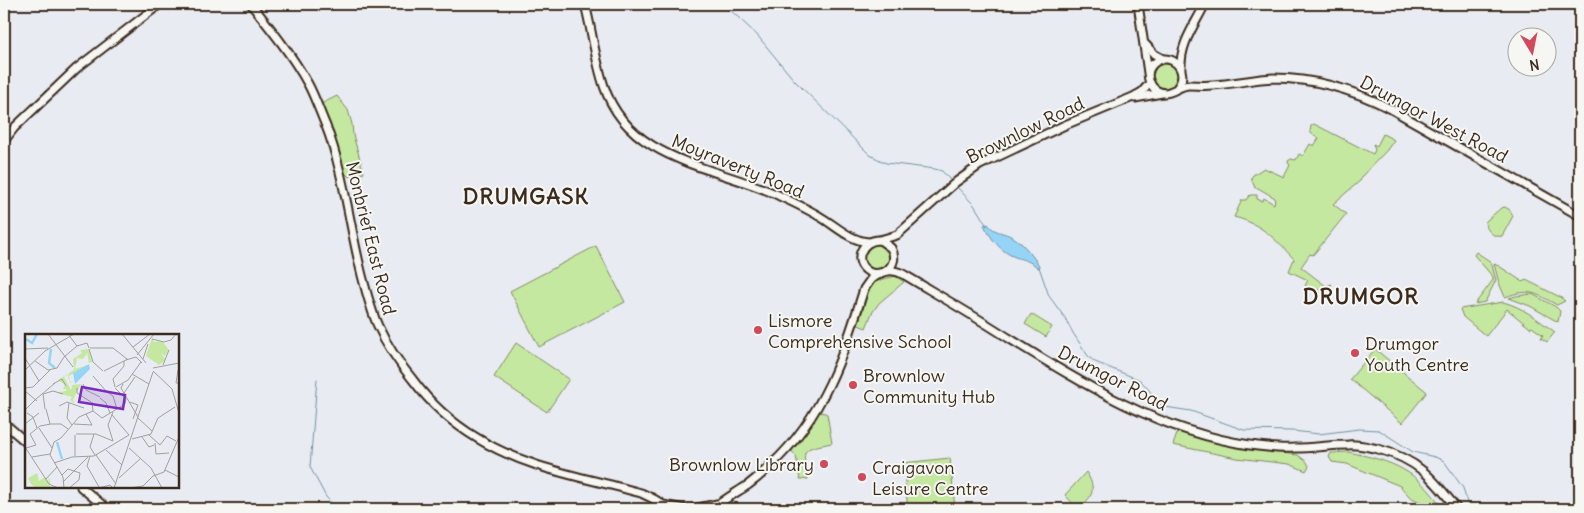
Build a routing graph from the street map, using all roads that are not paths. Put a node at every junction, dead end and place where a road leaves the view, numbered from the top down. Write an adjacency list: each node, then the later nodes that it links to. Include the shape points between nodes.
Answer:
1 (160, 4): 16 (street, via 76,68)
2 (251, 4): 31 (street, Monbrief East Road, via 308,84 335,157 370,306 386,344 421,391 477,439 520,460 641,492)
3 (585, 4): 18 (street, Moyraverty Road, via 604,87 629,127 670,156 772,192)
4 (1138, 4): 6 (street)
5 (1205, 4): 7 (street)
6 (1145, 42): 8 (street, via 1154,54); 10 (street)
7 (1184, 44): 8 (street); 9 (street)
8 (1166, 59): 9 (street, via 1176,63); 10 (street, via 1154,64)
9 (1181, 71): 12 (street, via 1197,84); 13 (street)
10 (1148, 73): 11 (street)
11 (1150, 83): 14 (street); 15 (street, Brownlow Road, via 1142,92)
12 (1204, 85): 13 (street, Drumgor West Road); 17 (street, Drumgor West Road, via 1297,79 1350,90 1390,109)
13 (1177, 88): 14 (street)
14 (1162, 92): 15 (street, Brownlow Road)
15 (1125, 100): 19 (street, Brownlow Road, via 980,165)
16 (4, 141)
17 (1580, 216)
18 (849, 235): 21 (street, Moyraverty Road); 23 (street)
19 (897, 235): 20 (street, Brownlow Road); 22 (street)
20 (880, 240): 21 (street); 22 (street, via 888,244)
21 (869, 242): 23 (street, via 862,249)
22 (893, 255): 24 (street, via 892,265); 25 (street, Drumgor Road)
23 (861, 262): 24 (street, via 868,272); 26 (street)
24 (883, 272): 25 (street, Drumgor Road); 26 (street, via 871,279)
25 (903, 274): 35 (street, Drumgor Road, via 1072,376 1144,414 1199,433 1250,445 1295,448 1362,445 1391,452 1425,472)
26 (864, 289): 30 (street, via 837,370 821,404 784,452 749,484)
27 (4, 423): 28 (street)
28 (25, 441)
29 (82, 488): 32 (street)
30 (720, 503): 33 (street); 34 (street)
31 (665, 507): 33 (street)
32 (107, 509)
33 (690, 509)
34 (713, 509)
35 (1457, 509)

